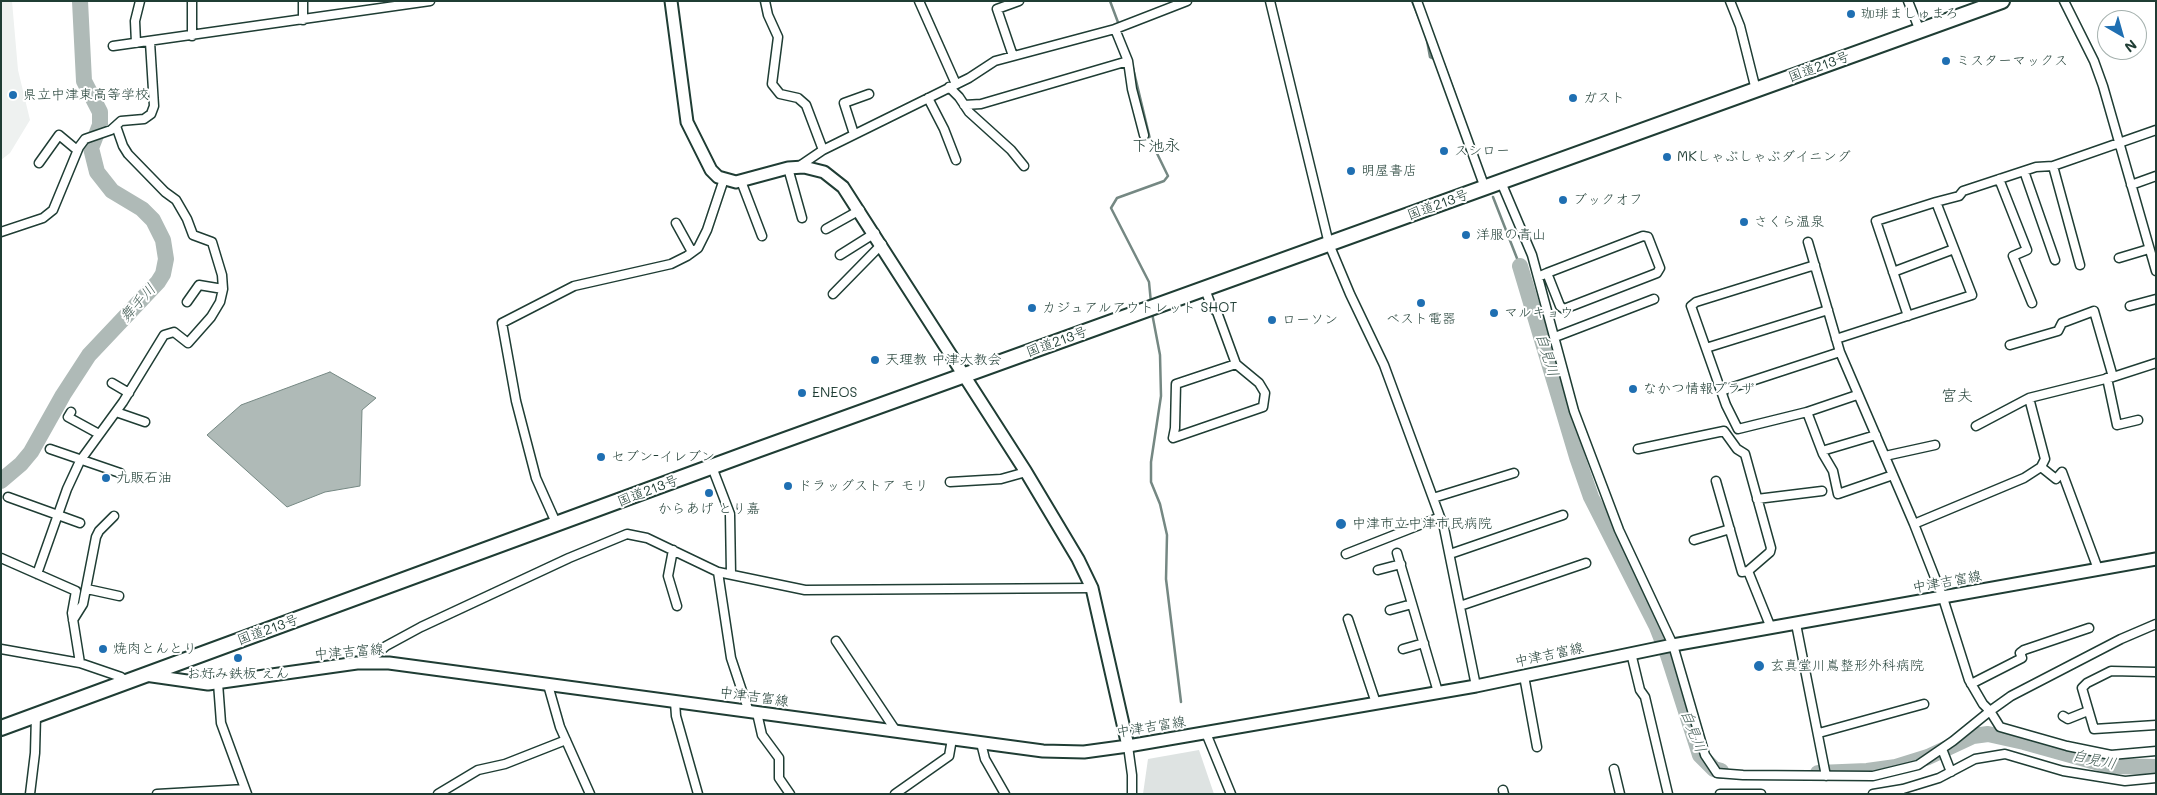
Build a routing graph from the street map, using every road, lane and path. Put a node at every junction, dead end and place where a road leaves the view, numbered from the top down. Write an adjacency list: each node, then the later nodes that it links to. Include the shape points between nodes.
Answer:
1 (140, 1): 21 (street, via 135,21)
2 (192, 1): 19 (street)
3 (303, 1): 16 (street)
4 (430, 1): 16 (street)
5 (671, 1): 44 (main road, via 687,122 712,170)
6 (764, 1): 36 (street, via 778,37 772,84 780,94 798,98 806,105)
7 (919, 1): 25 (street)
8 (1019, 1): 23 (street, via 997,9)
9 (1187, 1): 17 (street)
10 (1270, 1): 60 (street)
11 (1417, 1): 49 (street)
12 (1730, 1): 26 (street, via 1740,26)
13 (1908, 1): 18 (street)
14 (2002, 1): 18 (highway, 国道213号)
15 (2064, 1): 34 (street, via 2094,60)
16 (303, 20): 19 (street)
17 (1115, 29): 23 (street); 24 (street)
18 (1920, 31): 26 (highway, 国道213号)
19 (192, 36): 20 (street)
20 (150, 42): 21 (street); 30 (street, via 153,111 144,119 124,119)
21 (136, 43): 22 (street)
22 (113, 46)
23 (1013, 56): 25 (street, via 995,61)
24 (1128, 61): 29 (street, via 980,104); 33 (street)
25 (952, 86): 28 (street); 29 (street)
26 (1756, 90): 47 (highway, 国道213号)
27 (870, 94): 32 (street, via 844,103)
28 (928, 98): 32 (street); 37 (street)
29 (964, 104): 39 (street, via 1012,150)
30 (116, 126): 35 (street, via 85,139); 73 (street, via 128,154 176,200 193,236 212,242)
31 (2156, 130): 34 (street)
32 (854, 134): 36 (street)
33 (1144, 136)
34 (2120, 143): 40 (street); 48 (street)
35 (77, 150): 38 (street, via 59,135); 55 (street, via 53,210 43,218)
36 (823, 150): 41 (street)
37 (956, 160)
38 (39, 163)
39 (1024, 166)
40 (2053, 166): 42 (street); 68 (street)
41 (793, 168): 46 (main road); 51 (main road, via 810,168 830,176 849,193); 52 (street)
42 (2024, 171): 45 (street); 66 (street)
43 (2156, 176): 48 (street)
44 (724, 179): 46 (main road); 63 (street, via 707,230 698,248)
45 (1999, 179): 50 (street); 79 (street, via 2027,250 2013,256)
46 (741, 181): 57 (street)
47 (1501, 182): 49 (highway, 国道213号); 72 (street, via 1530,249)
48 (2131, 185): 62 (street)
49 (1484, 188): 60 (highway, 国道213号)
50 (1936, 202): 61 (street); 71 (street, via 1876,222)
51 (860, 210): 54 (street); 56 (main road)
52 (802, 218)
53 (676, 223): 63 (street)
54 (826, 229)
55 (1, 232)
56 (875, 233): 59 (main road); 64 (street)
57 (762, 236)
58 (1808, 242): 67 (street)
59 (882, 244): 75 (street); 90 (main road)
60 (1329, 244): 74 (highway, 国道213号); 121 (street, via 1384,365)
61 (1954, 249): 71 (street); 82 (street, via 1972,295)
62 (2149, 249): 65 (street); 69 (street)
63 (692, 252): 129 (street, via 671,264 574,286 502,323 516,401 536,478)
64 (840, 255)
65 (2119, 258)
66 (2055, 260)
67 (1815, 265): 81 (street); 86 (street, via 1696,302 1691,306)
68 (2080, 265)
69 (2156, 271)
70 (1546, 272): 70 (street, via 1644,236 1648,237 1660,268 1658,274 1564,308 1560,306); 72 (street)
71 (1893, 272): 82 (street)
72 (1538, 277): 83 (street)
73 (223, 289): 78 (street, via 199,284); 94 (street, via 211,317 188,343 174,332 164,335)
74 (1205, 289): 89 (street); 90 (highway, 国道213号)
75 (834, 294)
76 (1654, 299): 83 (street)
77 (2156, 299): 80 (street)
78 (187, 302)
79 (2032, 303)
80 (2130, 306)
81 (1828, 310): 84 (street); 86 (street)
82 (1908, 316): 84 (street)
83 (1554, 337): 162 (street, via 1574,411 1619,530)
84 (1836, 339): 87 (street)
85 (2010, 345): 91 (street, via 2058,331 2062,323 2094,312)
86 (1706, 348): 93 (street)
87 (1840, 352): 93 (street); 95 (street)
88 (2156, 363): 91 (street)
89 (1236, 364): 89 (street, via 1259,383 1265,394 1263,407 1173,438 1176,384)
90 (966, 376): 111 (highway, 国道213号); 113 (main road)
91 (2110, 378): 96 (street); 100 (street, via 2117,425)
92 (112, 383): 94 (street)
93 (1721, 391): 99 (street, via 1738,429)
94 (128, 393): 98 (street)
95 (1857, 396): 99 (street); 104 (street)
96 (2029, 398): 102 (street); 112 (street, via 2046,459)
97 (72, 412): 103 (street, via 68,417)
98 (116, 412): 101 (street); 103 (street)
99 (1807, 412): 108 (street)
100 (2138, 420)
101 (145, 422)
102 (1976, 426)
103 (99, 434): 110 (street)
104 (1876, 435): 108 (street); 109 (street)
105 (1935, 444): 109 (street)
106 (50, 449): 110 (street)
107 (1638, 449): 122 (street, via 1724,431 1736,449 1745,454)
108 (1822, 451): 116 (street, via 1833,471 1838,494)
109 (1885, 456): 116 (street)
110 (81, 459): 114 (street); 123 (street)
111 (712, 466): 129 (highway, 国道213号); 145 (street, via 730,514)
112 (2041, 467): 128 (street, via 2024,478); 140 (street, via 2056,479 2062,472)
113 (1026, 472): 118 (street, via 1001,479); 146 (main road)
114 (120, 473)
115 (1514, 473): 121 (street)
116 (1893, 475): 128 (street)
117 (1716, 481): 130 (street)
118 (950, 482)
119 (1822, 490): 122 (street)
120 (8, 497): 123 (street)
121 (1433, 498): 126 (street)
122 (1757, 499): 142 (street, via 1771,548)
123 (57, 515): 127 (street); 144 (street)
124 (1562, 515): 135 (street)
125 (114, 516): 147 (street, via 96,537)
126 (1440, 517): 134 (street); 135 (street)
127 (80, 523)
128 (1914, 524): 149 (street)
129 (557, 525): 169 (highway, 国道213号)
130 (1730, 530): 131 (street); 142 (street, via 1742,572)
131 (1694, 540)
132 (673, 550): 143 (street); 151 (street, via 668,576); 166 (street, via 639,535 622,536 421,626 386,646)
133 (1398, 552): 139 (street)
134 (1346, 554)
135 (1450, 554): 152 (street)
136 (1, 558): 144 (street)
137 (2156, 559): 140 (main road, 中津吉富線)
138 (1586, 563): 152 (street)
139 (1401, 564): 141 (street); 150 (street)
140 (2098, 569): 149 (main road, 中津吉富線)
141 (1378, 570)
142 (1748, 571): 158 (street)
143 (718, 572): 145 (street); 182 (street, via 731,658)
144 (36, 574): 155 (street, via 76,591)
145 (731, 574): 146 (street, via 813,590)
146 (1092, 588): 193 (main road)
147 (87, 589): 148 (street); 155 (street, via 83,604)
148 (119, 596)
149 (1943, 598): 156 (main road, 中津吉富線); 173 (street)
150 (1412, 604): 153 (street); 161 (street)
151 (677, 606)
152 (1460, 606): 175 (street)
153 (1390, 610)
154 (1348, 619): 178 (street)
155 (73, 620): 167 (street)
156 (1796, 624): 158 (main road, 中津吉富線); 189 (street)
157 (2156, 624): 180 (street, via 2019,692)
158 (1771, 628): 162 (main road, 中津吉富線)
159 (2089, 628): 173 (street, via 2024,650 2020,653 2022,658)
160 (836, 641): 187 (street)
161 (1424, 643): 163 (street); 176 (street)
162 (1673, 645): 165 (main road, 中津吉富線); 199 (street, via 1705,755 1716,773)
163 (1403, 648)
164 (1, 649): 167 (street)
165 (1631, 653): 170 (main road, 中津吉富線); 213 (street)
166 (368, 662): 172 (main road, 中津吉富線); 174 (main road, 中津吉富線)
167 (80, 663): 171 (street)
168 (2156, 672): 181 (street, via 2111,671 2087,683 2082,688)
169 (143, 674): 171 (highway, 国道213号); 172 (main road, 中津吉富線)
170 (1524, 676): 175 (main road, 中津吉富線); 194 (street)
171 (126, 681): 183 (highway, 国道213号)
172 (218, 683): 201 (street, via 220,723)
173 (1971, 684): 180 (street)
174 (548, 685): 177 (main road, 中津吉富線); 191 (street)
175 (1476, 686): 176 (main road, 中津吉富線)
176 (1438, 692): 178 (main road, 中津吉富線)
177 (675, 702): 182 (main road, 中津吉富線); 206 (street)
178 (1376, 703): 188 (main road, 中津吉富線)
179 (1924, 704): 189 (street)
180 (1990, 711): 195 (street); 196 (street, via 2000,727 2067,746 2111,755)
181 (2088, 711): 184 (street, via 2068,719); 185 (street, via 2094,729)
182 (753, 712): 187 (main road, 中津吉富線); 207 (street, via 762,735 779,758 779,778)
183 (36, 715): 186 (highway, 国道213号); 202 (street, via 36,753)
184 (2062, 716)
185 (2156, 724)
186 (1, 728)
187 (896, 732): 190 (main road, 中津吉富線)
188 (1206, 733): 193 (main road, 中津吉富線); 211 (street)
189 (1819, 733): 199 (street)
190 (952, 739): 192 (main road, 中津吉富線); 208 (street, via 949,756)
191 (566, 740): 204 (street, via 505,764 484,768); 205 (street)
192 (981, 743): 193 (main road, 中津吉富線, via 1066,752); 209 (street, via 985,759)
193 (1128, 746): 210 (street)
194 (1537, 748)
195 (1942, 749): 198 (street); 199 (street, via 1918,765 1882,774)
196 (2156, 751)
197 (1614, 769): 212 (street)
198 (1951, 772): 200 (street, via 1976,759 2004,754 2063,771 2125,781); 216 (street, via 1903,789)
199 (1826, 776)
200 (2156, 778)
201 (246, 791): 203 (street)
202 (30, 794)
203 (157, 794)
204 (438, 794)
205 (590, 794)
206 (698, 794)
207 (790, 794)
208 (895, 794)
209 (1005, 794)
210 (1132, 794)
211 (1231, 794)
212 (1620, 794)
213 (1668, 794)
214 (1720, 794): 215 (street)
215 (1761, 794)
216 (1873, 794)

